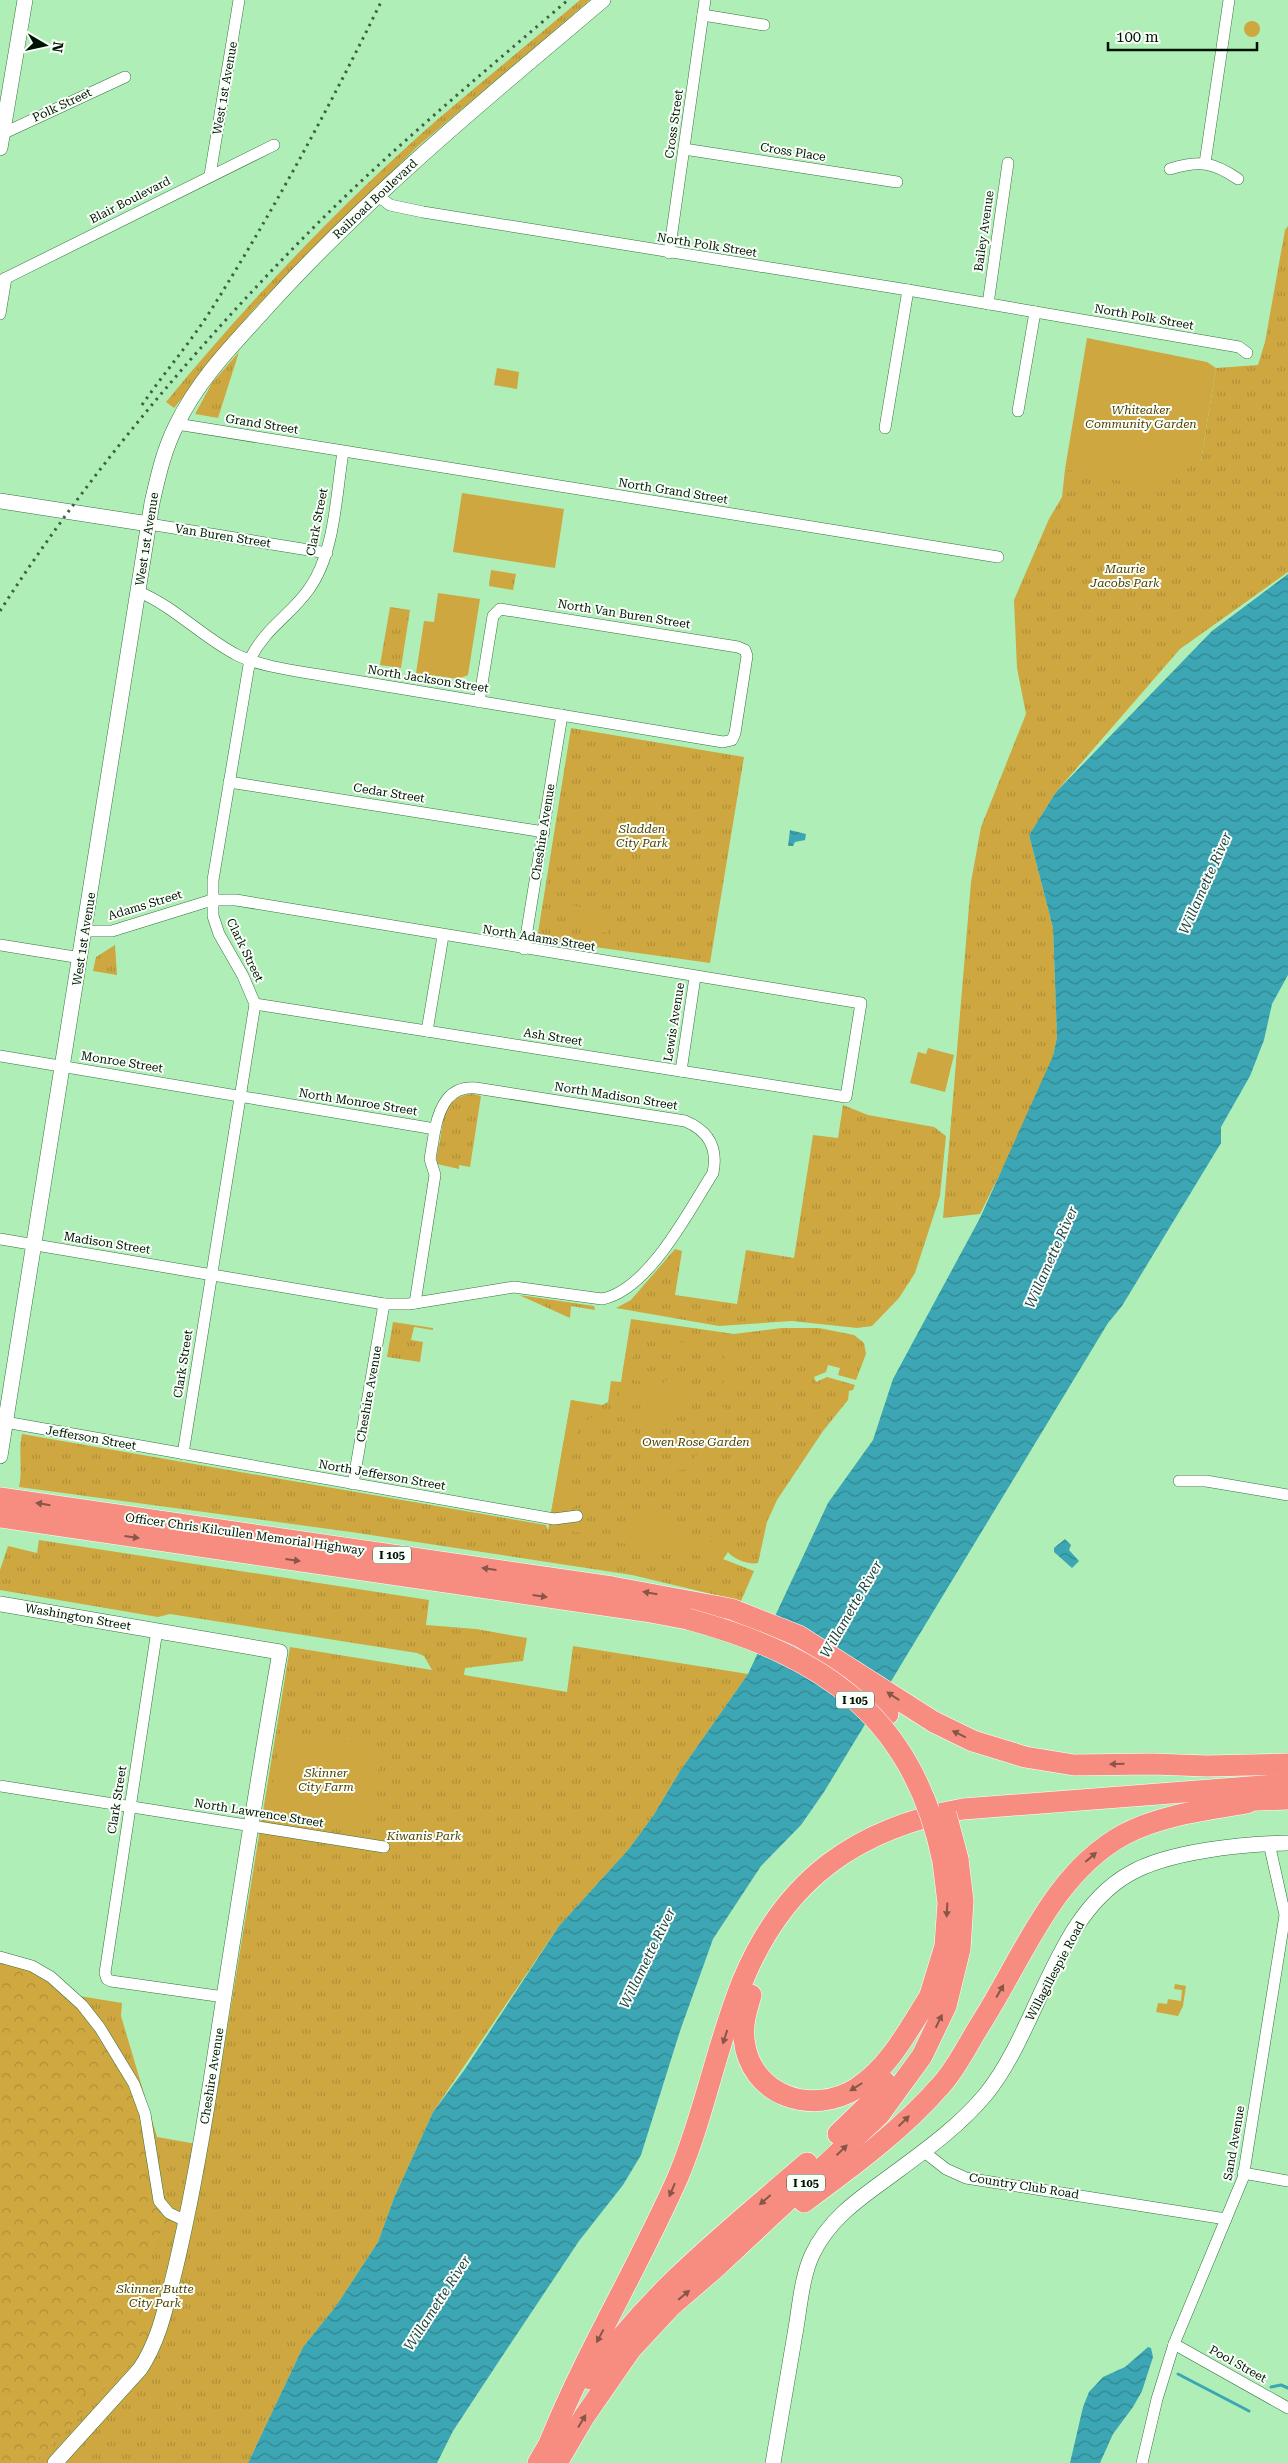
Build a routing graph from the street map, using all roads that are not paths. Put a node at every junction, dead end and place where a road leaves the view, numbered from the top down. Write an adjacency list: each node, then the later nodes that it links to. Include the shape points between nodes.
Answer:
1 (25, 0): 9 (street)
2 (239, 0): 15 (street, West 1st Avenue)
3 (603, 0): 18 (street, Railroad Boulevard, via 452,127)
4 (705, 0): 6 (street, Cross Street)
5 (1229, 0): 13 (street)
6 (703, 15): 7 (street); 11 (street, Cross Street)
7 (764, 25)
8 (125, 77): 9 (street, Polk Street)
9 (1, 138)
10 (274, 145): 15 (street, Blair Boulevard)
11 (684, 149): 17 (street, Cross Place); 19 (street, Cross Street)
12 (1008, 163): 22 (street, Bailey Avenue)
13 (1205, 163): 14 (street); 16 (street)
14 (1170, 168)
15 (210, 175): 20 (street, Blair Boulevard)
16 (1238, 179)
17 (897, 182)
18 (378, 196): 19 (street, North Polk Street, via 390,205 424,212); 27 (street, Railroad Boulevard, via 225,353 205,377)
19 (669, 253): 21 (street, North Polk Street)
20 (3, 279): 24 (street)
21 (908, 290): 22 (street, North Polk Street); 28 (street)
22 (988, 304): 23 (street, North Polk Street)
23 (1035, 312): 25 (street, North Polk Street, via 1239,347); 26 (street)
24 (0, 314)
25 (1247, 353)
26 (1018, 410)
27 (176, 424): 29 (street, Grand Street); 31 (street, West 1st Avenue, via 164,454)
28 (885, 428)
29 (343, 452): 32 (street, Clark Street); 33 (street, North Grand Street)
30 (0, 501): 31 (street, Van Buren Street)
31 (149, 524): 32 (street, Van Buren Street); 34 (street, West 1st Avenue)
32 (327, 553): 35 (street, Clark Street, via 309,590 273,625 257,644)
33 (998, 557)
34 (139, 592): 35 (street, North Jackson Street, via 156,599 238,655); 42 (street, West 1st Avenue)
35 (250, 659): 36 (street, North Jackson Street, via 286,669); 39 (street, Clark Street)
36 (479, 702): 37 (street, North Jackson Street); 38 (street, North Van Buren Street, via 493,616 497,610 503,609 745,650 747,656 735,733)
37 (562, 716): 38 (street, North Jackson Street); 40 (street, Cheshire Avenue)
38 (730, 741)
39 (229, 782): 40 (street, Cedar Street); 41 (street, Clark Street)
40 (544, 832): 45 (street, Cheshire Avenue)
41 (212, 900): 42 (street, Adams Street, via 112,931); 43 (street, North Adams Street, via 236,900); 48 (street, Clark Street, via 219,934)
42 (85, 931): 46 (street, West 1st Avenue)
43 (443, 936): 45 (street, North Adams Street); 49 (street)
44 (0, 945): 46 (street)
45 (524, 949): 47 (street, North Adams Street)
46 (81, 958): 51 (street, West 1st Avenue)
47 (695, 977): 52 (street, Lewis Avenue); 54 (street, North Adams Street, via 861,1003)
48 (255, 1004): 49 (street, Ash Street); 53 (street, Clark Street)
49 (427, 1031): 52 (street, Ash Street)
50 (0, 1056): 51 (street, Monroe Street)
51 (63, 1067): 53 (street, Monroe Street); 57 (street, West 1st Avenue)
52 (680, 1071): 54 (street, Ash Street)
53 (240, 1096): 55 (street, North Monroe Street); 58 (street, Clark Street)
54 (846, 1097)
55 (435, 1129): 59 (street, via 430,1159 435,1175); 59 (street, North Madison Street, via 439,1111 450,1095 476,1088 685,1121 699,1128 710,1140 716,1162 714,1173 665,1247 636,1279 614,1296 591,1298 514,1287)
56 (0, 1239): 57 (street, Madison Street)
57 (33, 1245): 58 (street, Madison Street); 61 (street, West 1st Avenue)
58 (210, 1275): 60 (street, North Madison Street); 62 (street, Clark Street)
59 (414, 1303): 60 (street, North Madison Street)
60 (384, 1304): 65 (street, Cheshire Avenue)
61 (3, 1422): 62 (street, Jefferson Street); 63 (street, West 1st Avenue)
62 (183, 1454): 65 (street, North Jefferson Street)
63 (0, 1456)
64 (1179, 1480): 66 (street, via 1206,1481)
65 (353, 1484): 68 (street, North Jefferson Street, via 554,1519)
66 (1288, 1495)
67 (0, 1498): 71 (highway, Officer Chris Kilcullen Memorial Highway / I 105, one-way to 67, via 612,1587)
68 (578, 1516)
69 (0, 1517): 71 (highway, Officer Chris Kilcullen Memorial Highway / I 105, one-way to 71, via 645,1611)
70 (0, 1604): 72 (street, Washington Street)
71 (693, 1611): 75 (highway, one-way to 71, via 1074,1765 1025,1758 973,1741 934,1722 799,1636 731,1609); 86 (highway, I 105, bridge, via 793,1642 841,1672 888,1714 911,1745 936,1790 950,1827)
72 (157, 1630): 73 (street, Washington Street); 81 (street, Clark Street)
73 (280, 1652): 82 (street, Cheshire Avenue)
74 (1288, 1754): 75 (highway)
75 (1154, 1764): 76 (highway)
76 (1288, 1764)
77 (1288, 1784): 98 (highway, one-way to 98, via 963,1809 937,1814 877,1834 814,1876 784,1907 762,1939 743,1981 684,2162 652,2236 570,2393)
78 (0, 1786): 81 (street, North Lawrence Street)
79 (1288, 1799): 80 (highway)
80 (1262, 1801): 88 (highway, one-way to 80, via 898,2046 876,2072 842,2096 823,2101 788,2097 762,2079 746,2050 745,2018 754,1985 768,1953 789,1920 817,1890 862,1855 926,1828 971,1819 1191,1802); 95 (highway, one-way to 80, via 874,2151 943,2083 1054,1898 1090,1857 1124,1835 1158,1821)
81 (130, 1807): 82 (street, North Lawrence Street); 89 (street, Clark Street, via 105,1973 107,1979)
82 (250, 1826): 85 (street, North Lawrence Street); 89 (street, Cheshire Avenue)
83 (1269, 1843): 84 (street, Willagillespie Road); 90 (street, Willagillespie Road, via 1181,1855 1128,1874 1111,1888 1087,1911 1067,1942 1015,2048 988,2092); 91 (street, Sand Avenue, via 1285,1915)
84 (1288, 1843)
85 (384, 1847)
86 (950, 1860): 88 (highway, I 105, one-way to 88, via 945,1946); 95 (highway, I 105, one-way to 86, via 879,2115 922,2056 946,2006 960,1949 963,1901)
87 (0, 1957): 94 (street, via 32,1966 51,1977 82,2005 100,2028 134,2084 145,2114 158,2201 170,2213)
88 (930, 1996): 98 (highway, I 105, one-way to 98, via 909,2048 868,2104 814,2157 668,2284 632,2323 602,2361)
89 (224, 1997): 94 (street, Cheshire Avenue)
90 (923, 2151): 93 (street, Country Club Road, via 946,2169 966,2178); 101 (street, via 845,2210 813,2254 802,2292)
91 (1244, 2173): 92 (street); 93 (street, Sand Avenue)
92 (1288, 2180)
93 (1226, 2219): 96 (street, Sand Avenue)
94 (186, 2221): 99 (street, Cheshire Avenue, via 161,2327 149,2356)
95 (714, 2269): 98 (highway, I 105, one-way to 95, via 584,2417 631,2349 671,2306)
96 (1174, 2344): 97 (street, Pool Street); 102 (street, Sand Avenue)
97 (1288, 2408)
98 (553, 2453): 100 (highway, I 105)
99 (55, 2463)
100 (538, 2463)
101 (773, 2463)
102 (1142, 2463)

